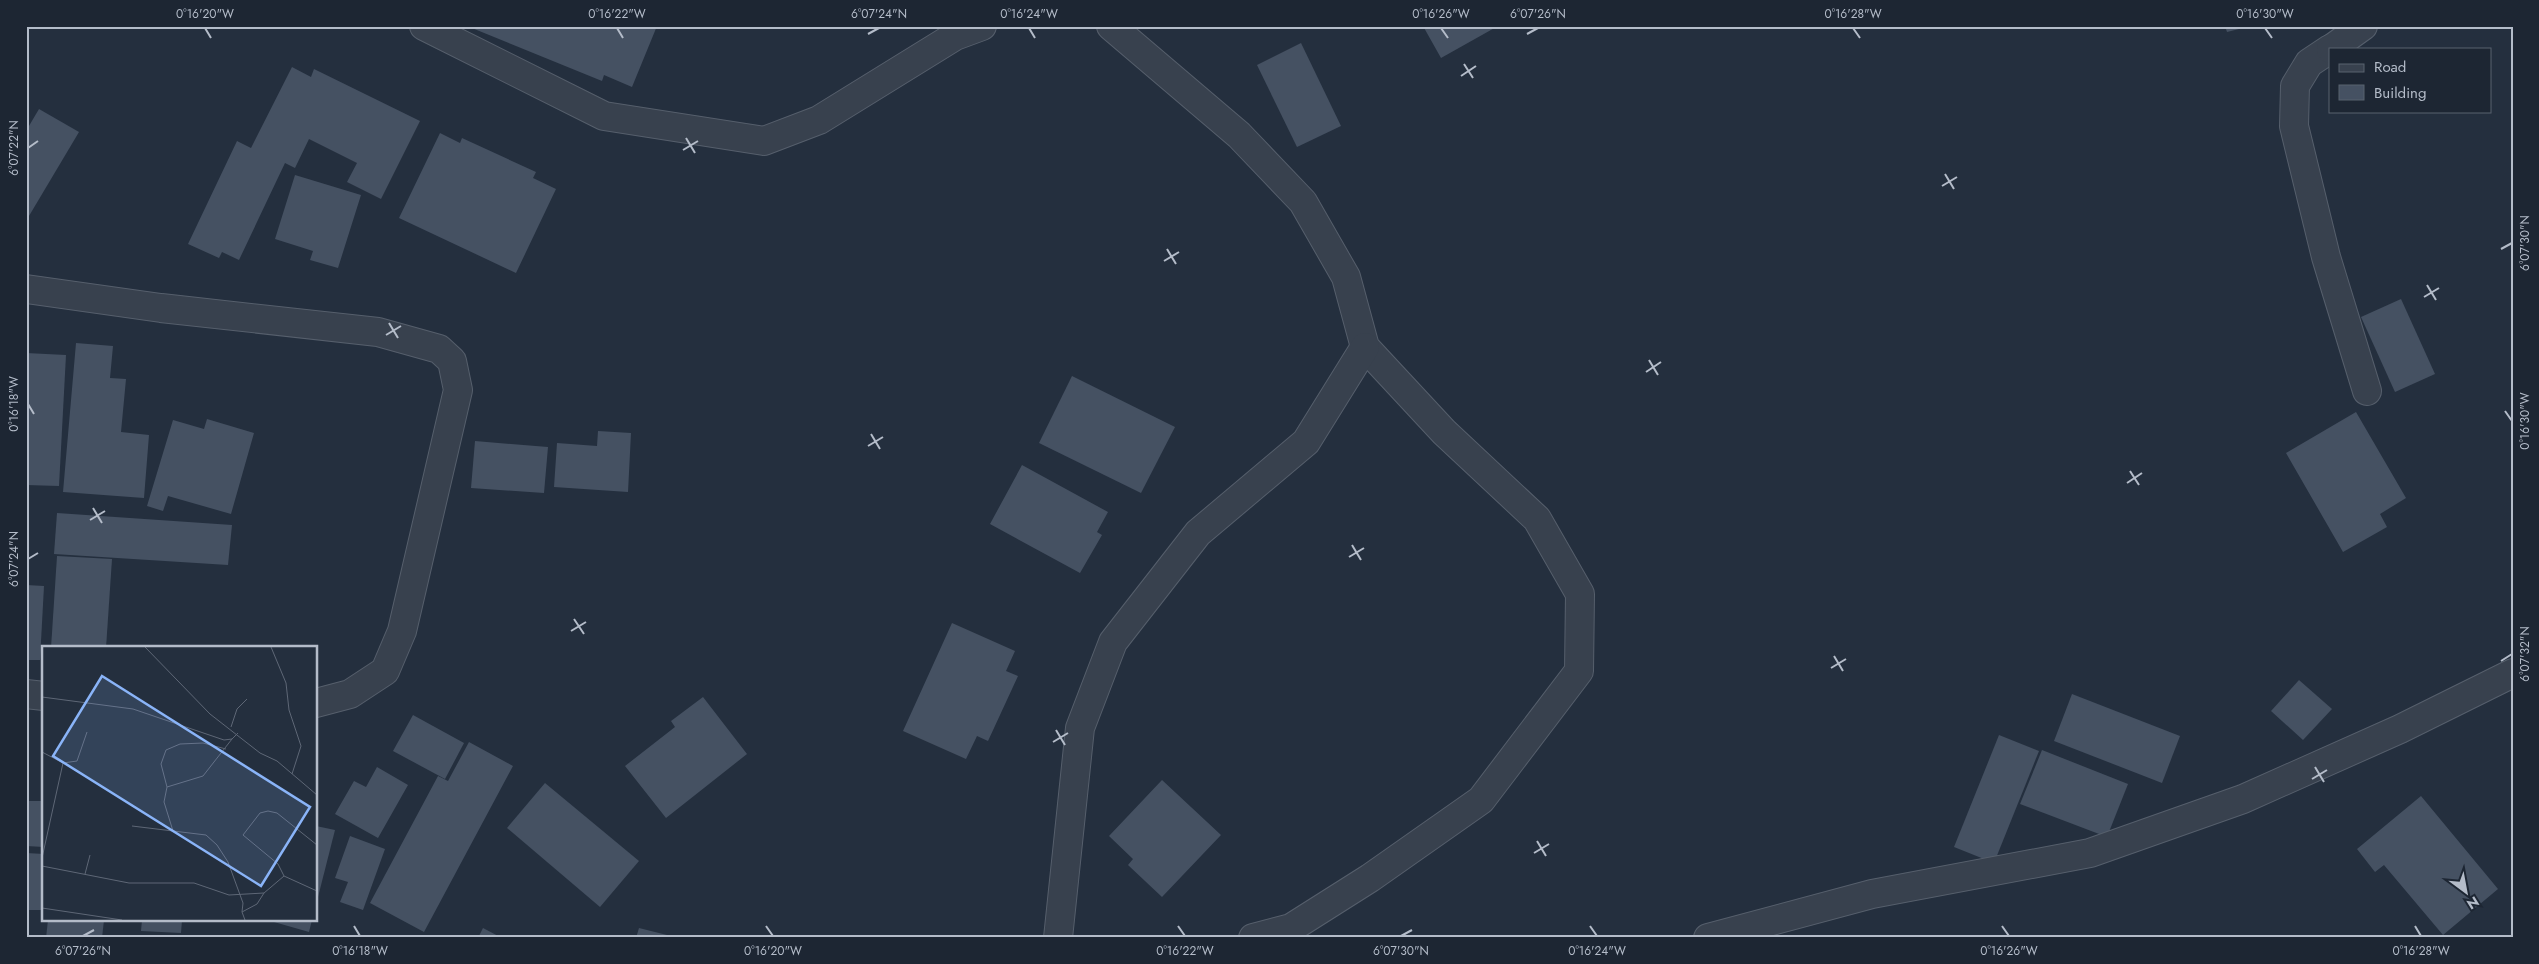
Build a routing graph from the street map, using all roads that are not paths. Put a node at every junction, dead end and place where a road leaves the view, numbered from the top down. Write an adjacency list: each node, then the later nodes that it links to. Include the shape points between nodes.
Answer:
1 (424, 26): 2 (street, via 604,116 764,141 819,120 955,36)
2 (982, 26)
3 (1111, 26): 8 (street, via 1239,135 1303,202 1346,277)
4 (2363, 26): 5 (street)
5 (2331, 48)
6 (2329, 50): 9 (street, via 2308,63 2296,86 2294,126 2326,257)
7 (26, 289): 13 (street, via 378,332 439,349 452,361 458,390 402,631 386,671 350,694)
8 (1365, 348): 14 (street, via 1306,442 1198,533 1114,642 1080,728); 15 (street, via 1444,432 1537,518 1580,594 1579,670 1481,800 1370,878 1291,928)
9 (2367, 391)
10 (2513, 673): 16 (street, via 2400,729 2243,799 2090,853 1872,894)
11 (26, 694): 12 (street)
12 (42, 696)
13 (318, 703)
14 (1058, 938)
15 (1253, 938)
16 (1708, 938)

